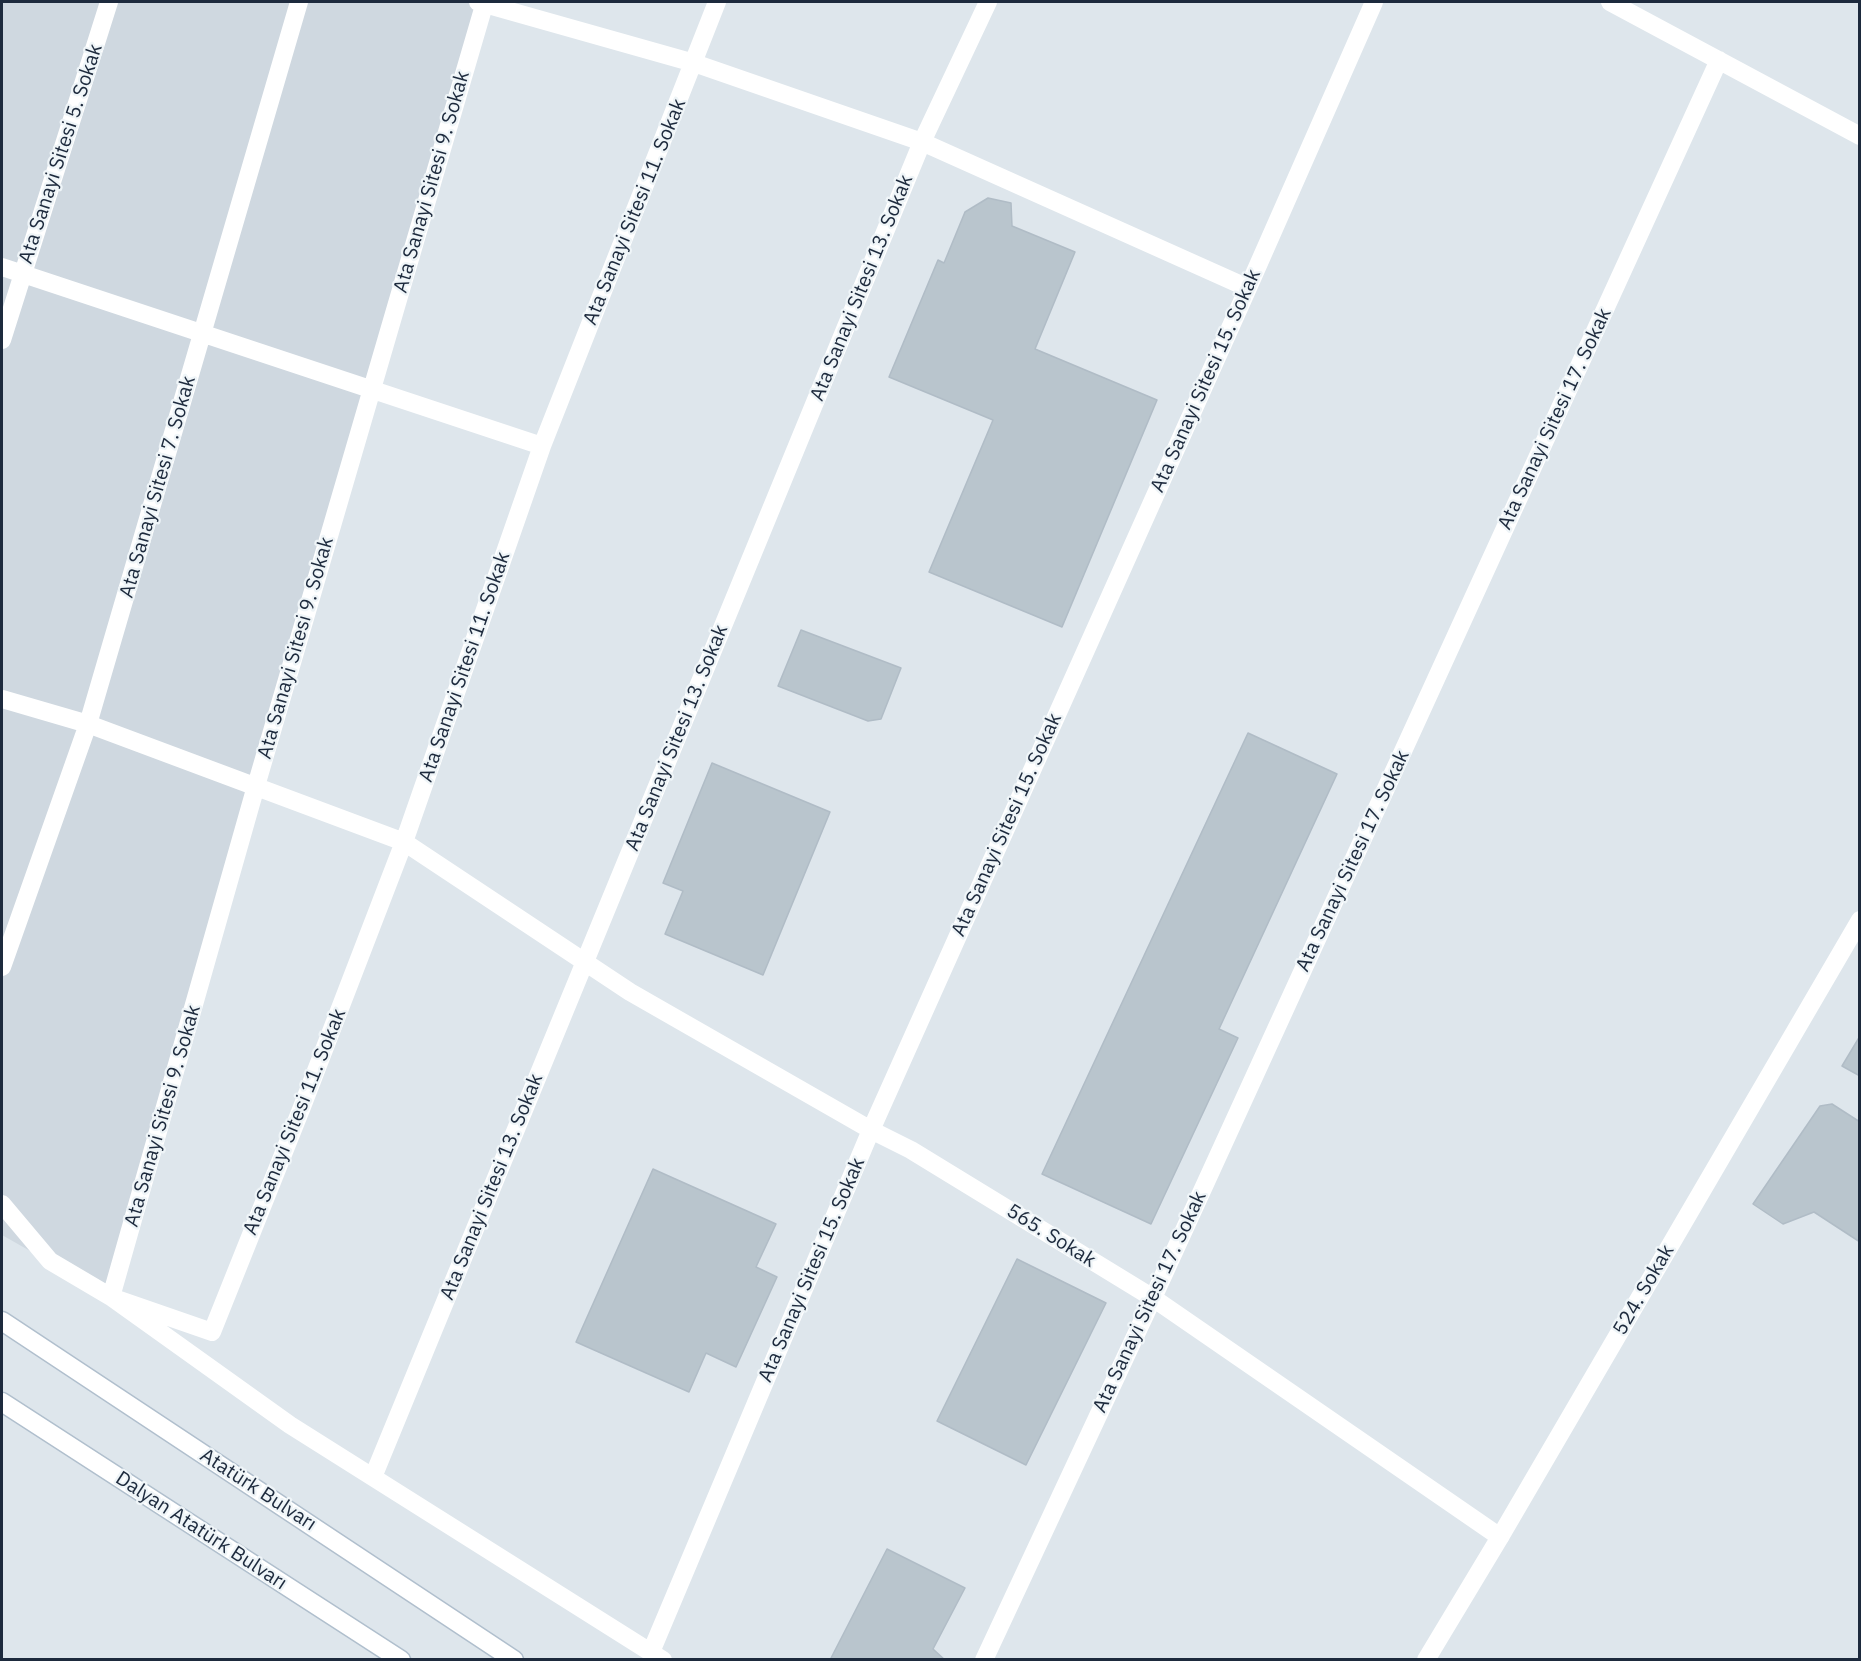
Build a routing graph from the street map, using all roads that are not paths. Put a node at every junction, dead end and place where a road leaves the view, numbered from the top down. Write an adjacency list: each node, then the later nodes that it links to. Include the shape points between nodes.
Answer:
1 (109, 2): 13 (main road, Ata Sanayi Sitesi 5. Sokak)
2 (299, 2): 15 (main road, Ata Sanayi Sitesi 7. Sokak)
3 (482, 2): 9 (main road); 17 (main road, Ata Sanayi Sitesi 9. Sokak)
4 (717, 2): 9 (main road, Ata Sanayi Sitesi 11. Sokak)
5 (988, 2): 11 (main road, Ata Sanayi Sitesi 13. Sokak)
6 (1374, 2): 14 (main road, Ata Sanayi Sitesi 15. Sokak)
7 (1610, 2): 8 (main road)
8 (1719, 60): 10 (main road); 29 (main road, Ata Sanayi Sitesi 17. Sokak)
9 (694, 63): 11 (main road); 18 (main road, Ata Sanayi Sitesi 11. Sokak)
10 (1860, 136)
11 (922, 142): 14 (main road); 24 (main road, Ata Sanayi Sitesi 13. Sokak)
12 (2, 267): 13 (main road)
13 (22, 274): 15 (main road); 16 (main road, Ata Sanayi Sitesi 5. Sokak)
14 (1248, 288): 26 (main road, Ata Sanayi Sitesi 15. Sokak)
15 (203, 334): 17 (main road); 20 (main road, Ata Sanayi Sitesi 7. Sokak)
16 (2, 340)
17 (372, 390): 18 (main road); 21 (main road, Ata Sanayi Sitesi 9. Sokak)
18 (542, 447): 22 (main road, Ata Sanayi Sitesi 11. Sokak)
19 (2, 699): 20 (main road, 565. Sokak)
20 (88, 724): 21 (main road, 565. Sokak); 25 (main road, Ata Sanayi Sitesi 7. Sokak)
21 (256, 786): 22 (main road, 565. Sokak); 28 (main road, Ata Sanayi Sitesi 9. Sokak)
22 (404, 842): 24 (main road, 565. Sokak); 28 (main road, Ata Sanayi Sitesi 11. Sokak, via 212,1332)
23 (1860, 920): 33 (main road, 524. Sokak)
24 (585, 962): 26 (main road, 565. Sokak, via 630,992); 32 (main road, Ata Sanayi Sitesi 13. Sokak)
25 (2, 967)
26 (871, 1130): 29 (main road, 565. Sokak, via 911,1150); 34 (main road, Ata Sanayi Sitesi 15. Sokak)
27 (2, 1204): 28 (main road, via 50,1261)
28 (111, 1297): 32 (main road, via 290,1425)
29 (1153, 1299): 33 (main road, 565. Sokak); 37 (main road, Ata Sanayi Sitesi 17. Sokak)
30 (2, 1321): 36 (main road, Atatürk Bulvarı)
31 (2, 1402): 35 (main road, Dalyan Atatürk Bulvarı)
32 (373, 1477): 34 (main road)
33 (1500, 1537): 38 (main road, 524. Sokak)
34 (657, 1656)
35 (401, 1659)
36 (514, 1659)
37 (984, 1659)
38 (1426, 1659)

